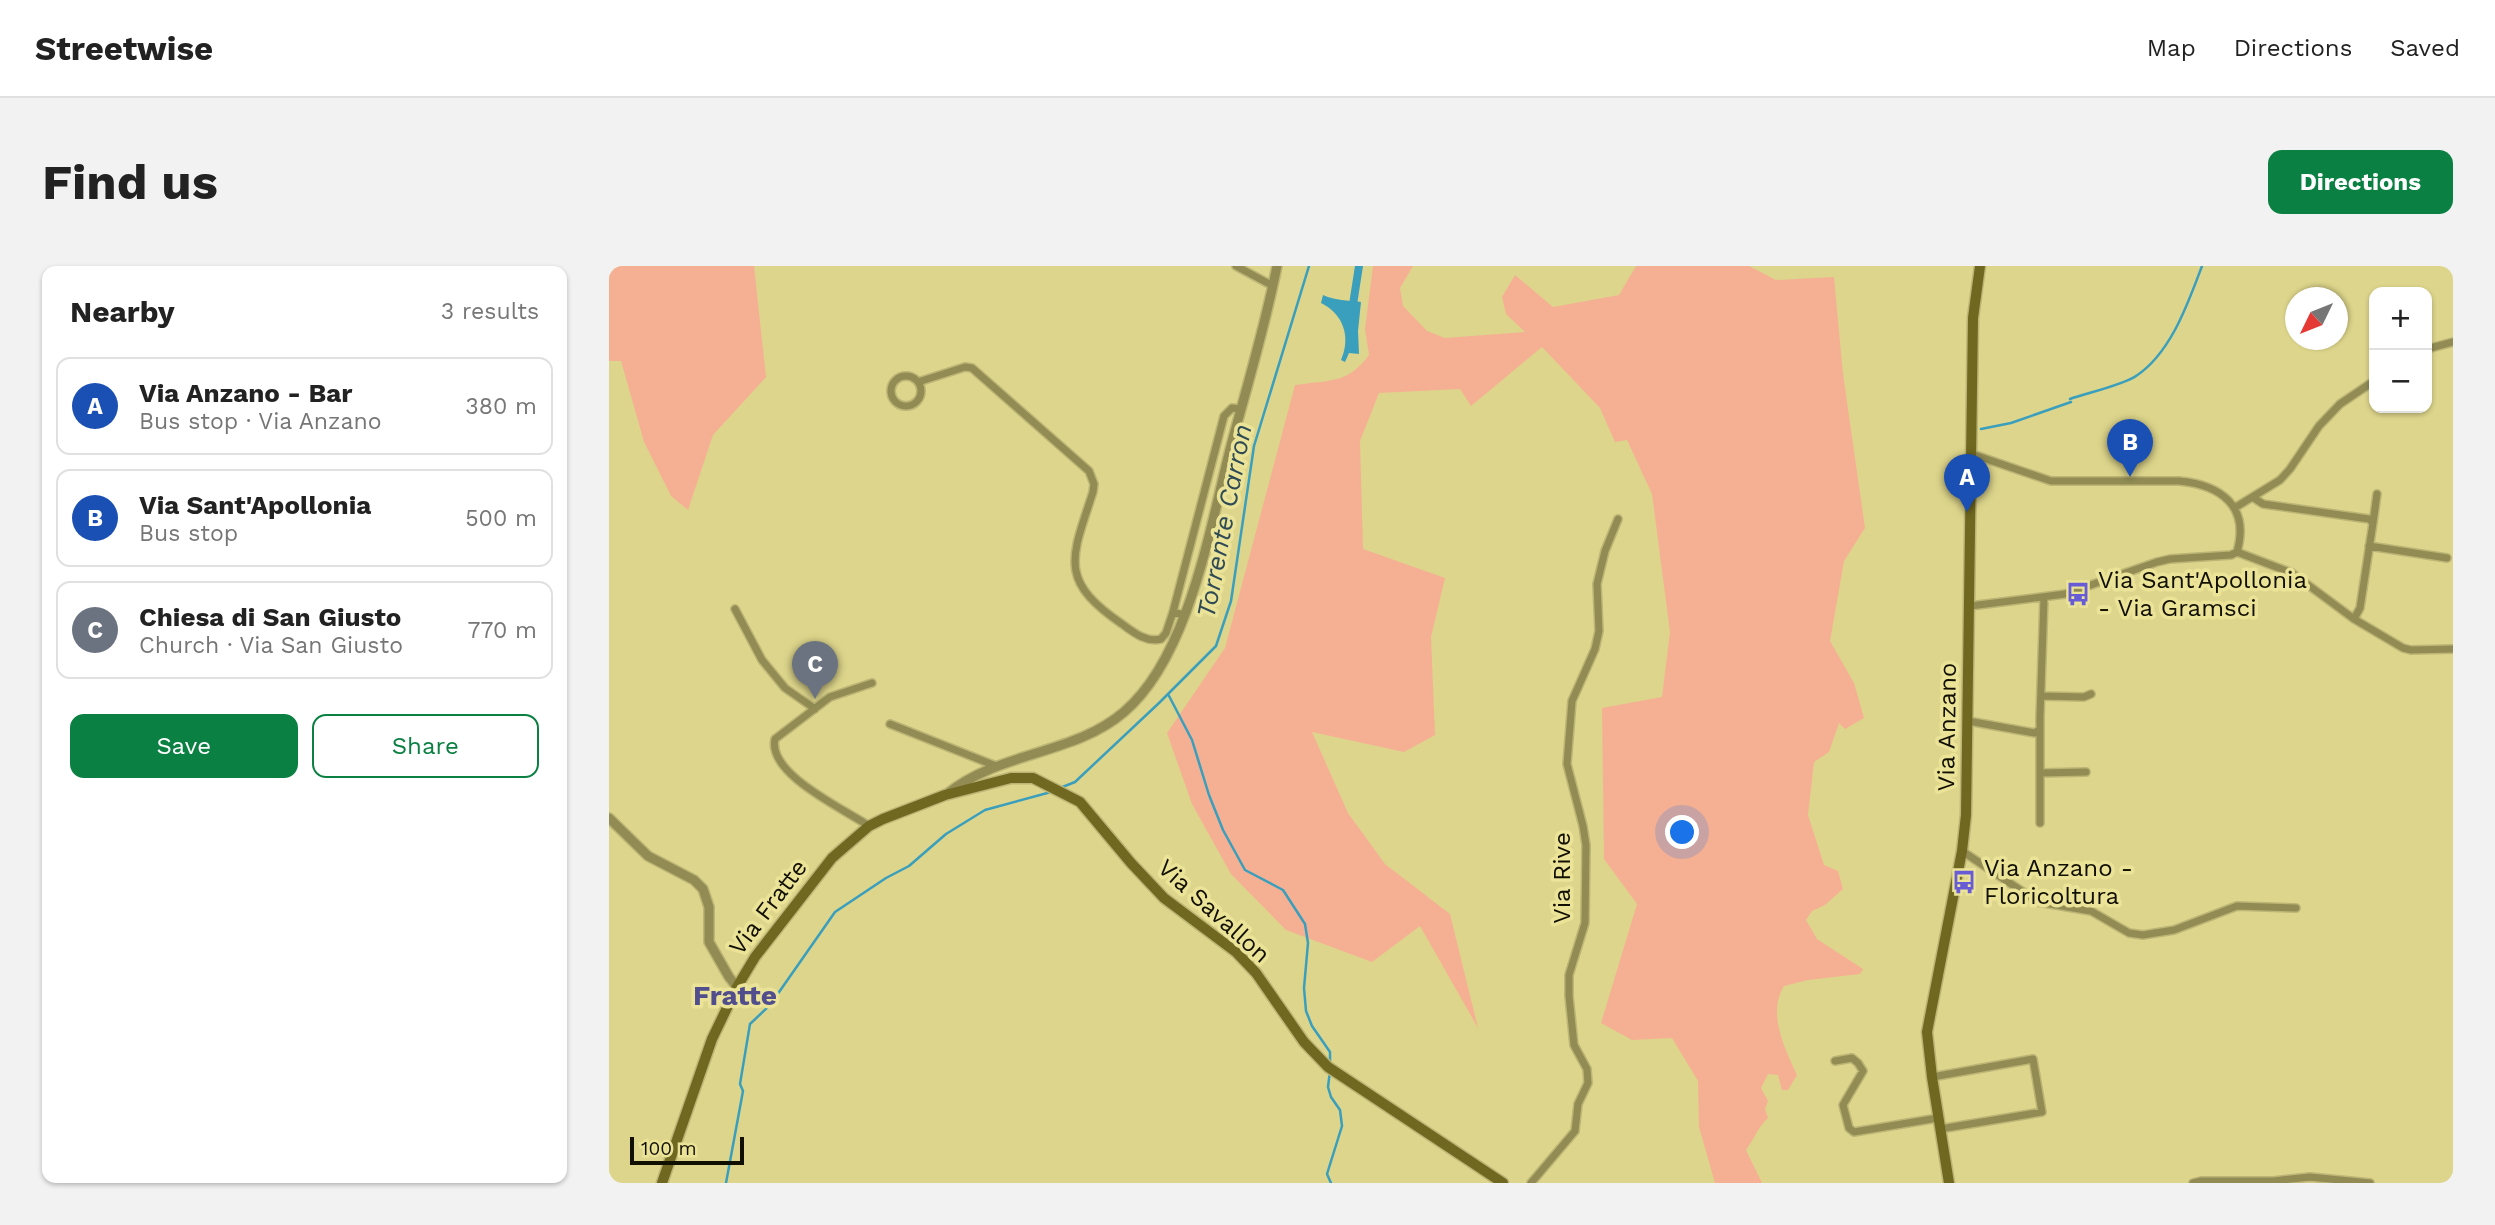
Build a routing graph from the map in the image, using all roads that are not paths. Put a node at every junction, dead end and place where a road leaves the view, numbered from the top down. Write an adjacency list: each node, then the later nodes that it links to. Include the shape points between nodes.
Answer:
1 (1236, 266): 4 (street)
2 (1277, 266): 4 (street)
3 (1980, 266): 10 (main road, Via Anzano, via 1974,304)
4 (1273, 286): 9 (street)
5 (2453, 342): 6 (street)
6 (2432, 348)
7 (919, 382): 7 (street, via 901,377 892,388 893,398 905,406 914,404 920,396); 22 (street, via 972,368 1089,471 1094,484 1076,545 1075,569 1082,589 1101,610 1152,640 1166,633)
8 (2369, 384): 12 (street, via 2340,404 2280,480)
9 (1241, 409): 22 (street, via 1232,408 1224,416); 23 (street)
10 (1972, 454): 13 (street, via 2051,481 2189,482 2216,491); 20 (main road, Via Anzano)
11 (2377, 494): 15 (street)
12 (2254, 498): 13 (street); 15 (street)
13 (2236, 508): 17 (street)
14 (1618, 519): 48 (street, Via Rive, via 1597,584 1595,649 1572,701 1567,765 1586,845 1585,923 1569,975 1569,996 1574,1045 1587,1069 1588,1083 1578,1104 1575,1131)
15 (2373, 523): 16 (street)
16 (2369, 546): 18 (street); 24 (street, via 2360,608)
17 (2237, 552): 19 (street, via 2157,562); 24 (street, via 2292,573)
18 (2447, 558)
19 (2044, 598): 20 (street); 28 (street)
20 (1970, 606): 30 (main road, Via Anzano)
21 (735, 609): 29 (street, via 762,660 785,688)
22 (1174, 612): 23 (street)
23 (1184, 615): 33 (street, via 1153,681 1123,714 1088,735)
24 (2354, 619): 25 (street, via 2411,650)
25 (2453, 649)
26 (872, 683): 29 (street, via 830,697)
27 (2091, 694): 28 (street)
28 (2041, 696): 32 (street)
29 (815, 709): 39 (street, via 775,739 778,761 807,788)
30 (1968, 721): 32 (street, via 2035,733); 40 (main road, Via Anzano)
31 (890, 724): 33 (street)
32 (2040, 729): 35 (street)
33 (996, 766): 36 (street)
34 (2086, 772): 35 (street)
35 (2040, 773): 38 (street)
36 (945, 795): 39 (main road, Via Fratte); 47 (main road, Via Savallon, via 1011,778 1033,778 1073,797 1164,898 1236,952 1304,1042 1331,1069)
37 (609, 818): 42 (street, via 648,856 703,889 709,907 709,942)
38 (2040, 823)
39 (869, 826): 42 (main road, Via Fratte, via 819,872)
40 (1962, 851): 41 (street, via 2038,902 2091,911 2129,933 2174,930 2237,905); 44 (main road, Via Anzano, via 1928,1023)
41 (2296, 908)
42 (737, 987): 46 (main road, Via Fratte, via 712,1039)
43 (1835, 1061): 45 (street, via 1852,1058 1863,1071 1843,1105 1854,1132)
44 (1931, 1077): 45 (main road, Via Anzano); 45 (street, via 2033,1059 2042,1112)
45 (1939, 1124): 49 (main road, Via Anzano)
46 (662, 1183)
47 (1503, 1183)
48 (1531, 1183)
49 (1949, 1183)
50 (2193, 1183): 51 (street, via 2310,1177)
51 (2370, 1183)

